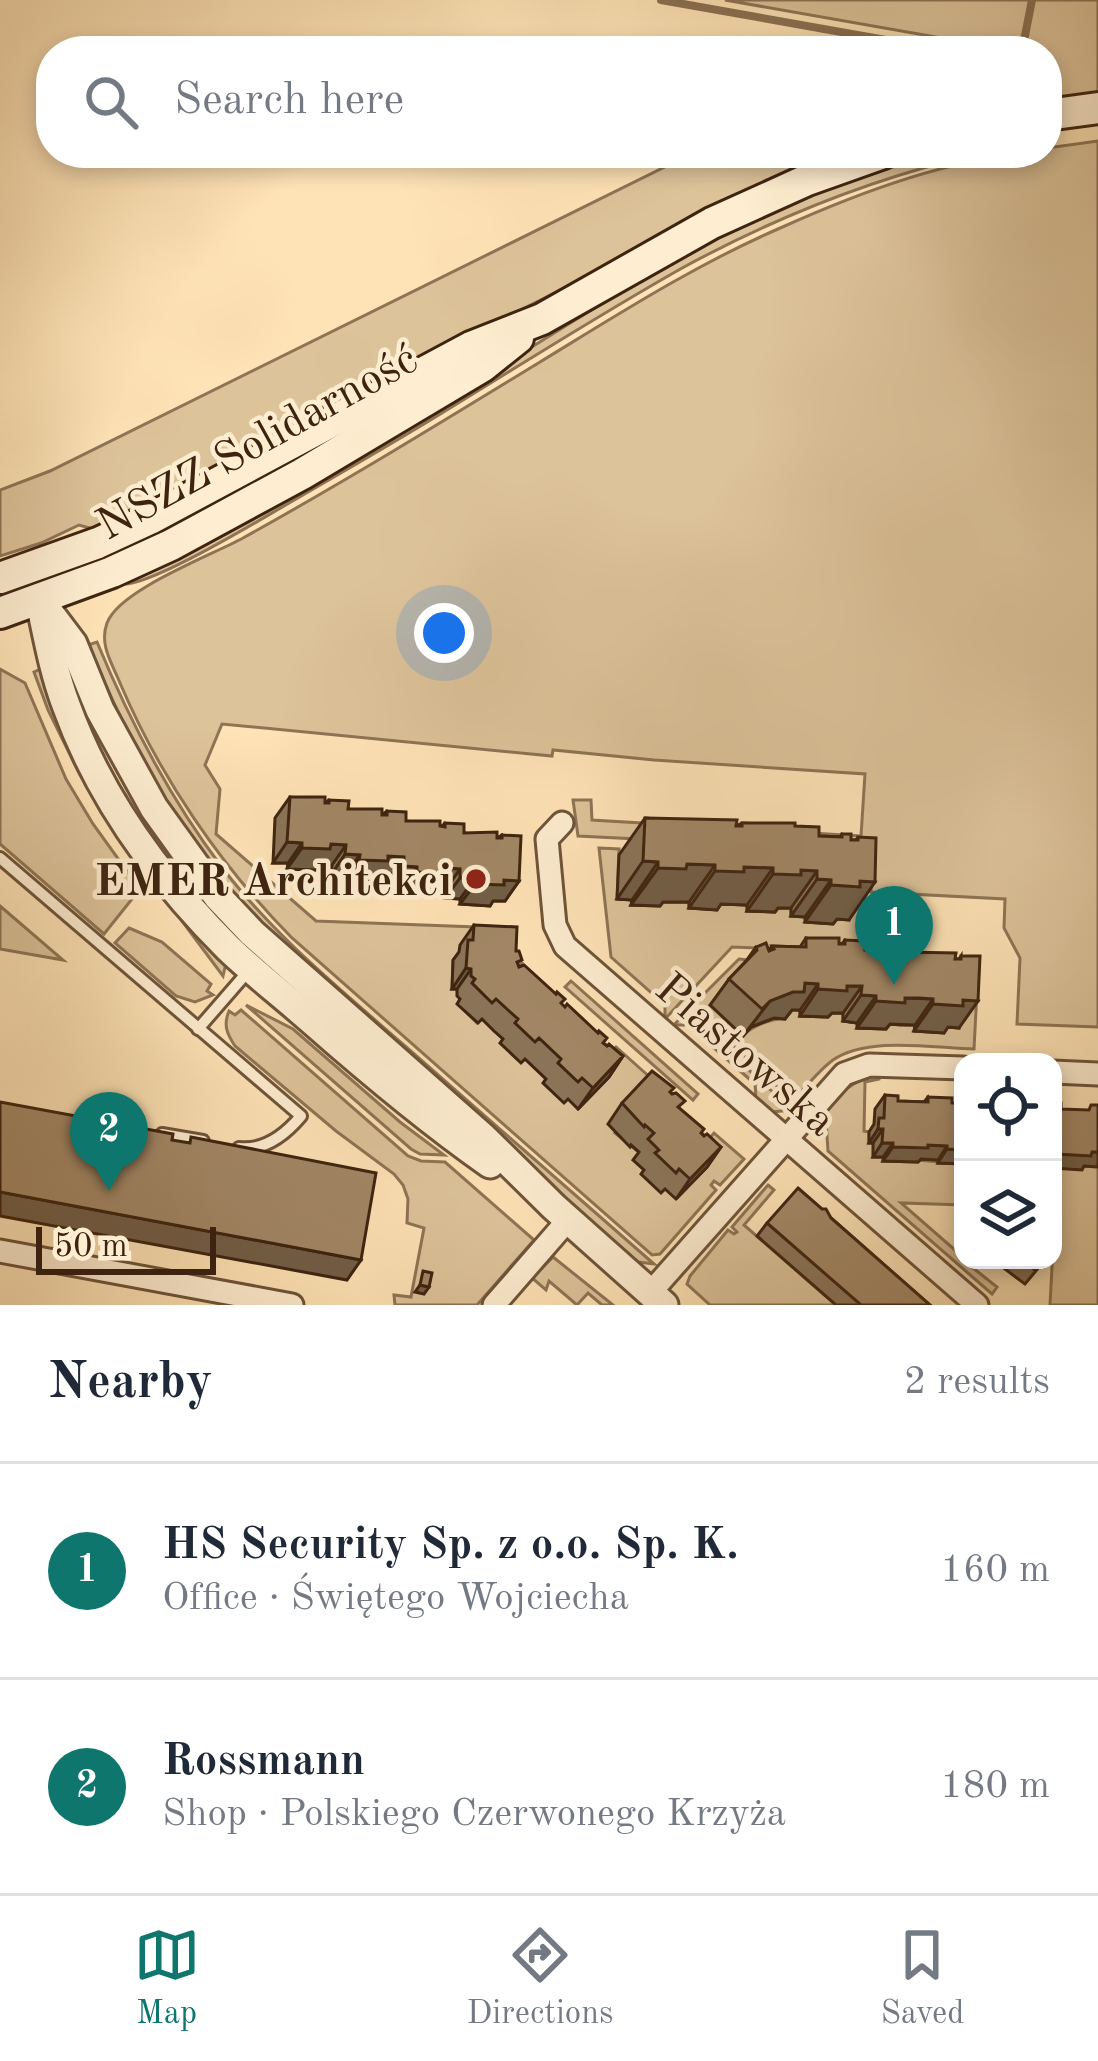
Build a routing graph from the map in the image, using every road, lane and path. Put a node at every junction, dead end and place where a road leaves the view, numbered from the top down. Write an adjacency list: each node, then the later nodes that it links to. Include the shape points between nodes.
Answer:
1 (1098, 108): 2 (main road)
2 (1062, 113)
3 (841, 168): 4 (main road, NSZZ Solidarność, via 728,215)
4 (542, 319): 5 (main road, NSZZ Solidarność, via 472,346 150,519); 6 (main road, NSZZ Solidarność, via 483,366 237,511)
5 (14, 574): 6 (street)
6 (39, 599): 7 (main road, NSZZ Solidarność); 10 (street, via 73,644 154,808)
7 (0, 613)
8 (562, 824): 16 (street, Piastowska, via 547,839 555,925 565,946)
9 (0, 858): 11 (lane)
10 (259, 958): 11 (lane); 17 (street, via 483,1137)
11 (198, 1029): 15 (lane, via 301,1116 280,1137 246,1149)
12 (954, 1068): 16 (street, via 857,1068)
13 (1062, 1072): 14 (street)
14 (1098, 1074)
15 (157, 1132)
16 (786, 1139): 19 (street); 22 (street, Piastowska)
17 (561, 1214): 19 (street); 21 (street)
18 (0, 1251): 20 (street)
19 (657, 1299)
20 (292, 1305)
21 (494, 1305)
22 (977, 1305)

